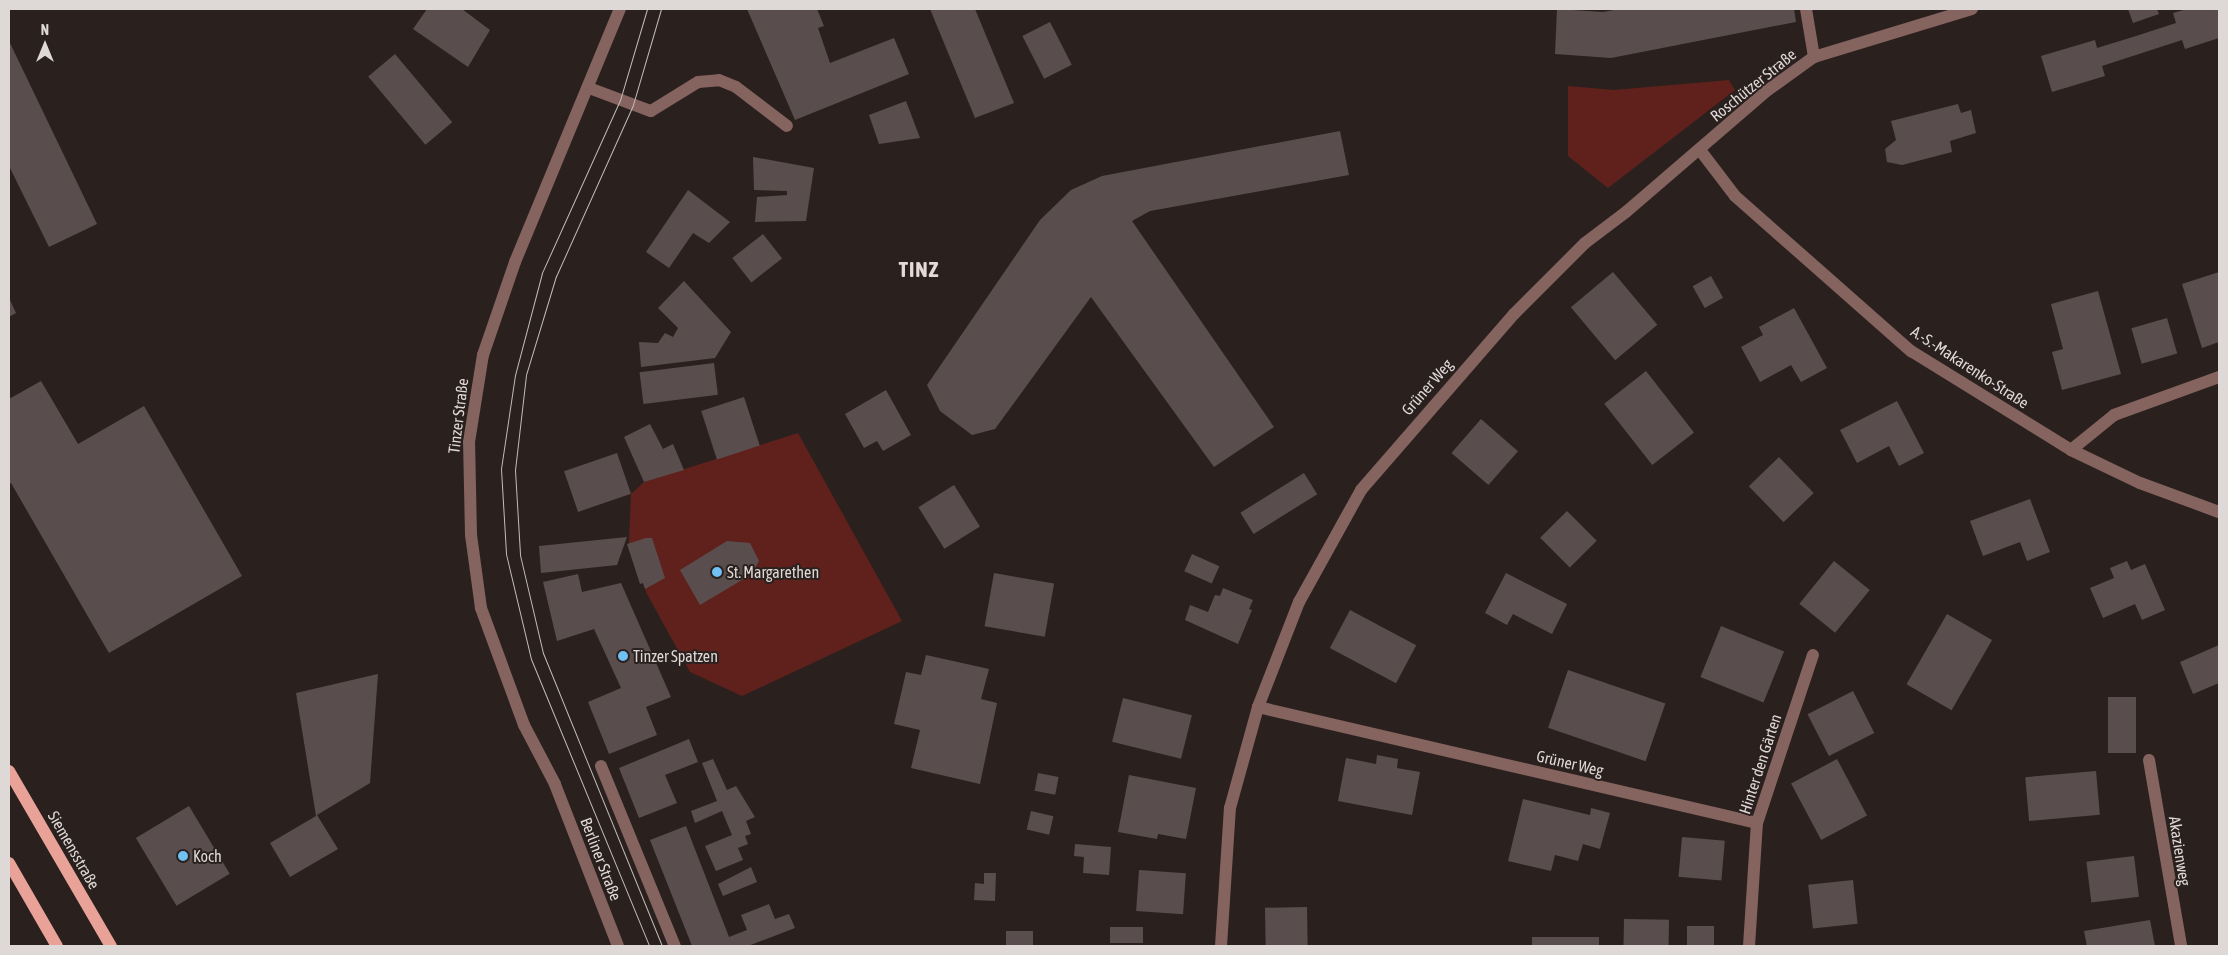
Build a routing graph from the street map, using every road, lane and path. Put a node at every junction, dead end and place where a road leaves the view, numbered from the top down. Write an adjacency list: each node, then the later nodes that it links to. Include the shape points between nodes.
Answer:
1 (620, 9): 5 (street, Tinzer Straße)
2 (1806, 9): 4 (street)
3 (1972, 9): 4 (street, Roschützer Straße)
4 (1814, 57): 7 (street, Roschützer Straße, via 1768,90)
5 (589, 88): 6 (street, via 651,111 698,82 719,80 736,86); 16 (street, Tinzer Straße, via 514,262 482,355 468,442 471,535 481,608 524,725)
6 (787, 126)
7 (1700, 150): 9 (street, A.-S.-Makarenko-Straße, via 1735,196 1911,351); 12 (street, Grüner Weg, via 1585,243 1514,314 1362,490 1298,602)
8 (2219, 377): 9 (street, via 2114,415)
9 (2071, 450): 10 (street, A.-S.-Makarenko-Straße, via 2140,483)
10 (2219, 512)
11 (1813, 655): 17 (street, Hinter den Gärten)
12 (1258, 707): 17 (street, Grüner Weg); 23 (street, Grüner Weg, via 1230,808)
13 (2149, 760): 25 (street, Akazienweg)
14 (601, 766): 22 (street)
15 (9, 771): 20 (main road, Siemensstraße)
16 (555, 784): 21 (street, Berliner Straße)
17 (1757, 823): 24 (street, Hinter den Gärten)
18 (9, 863): 19 (main road)
19 (57, 946)
20 (112, 946)
21 (618, 946)
22 (675, 946)
23 (1221, 946)
24 (1749, 946)
25 (2181, 946)

